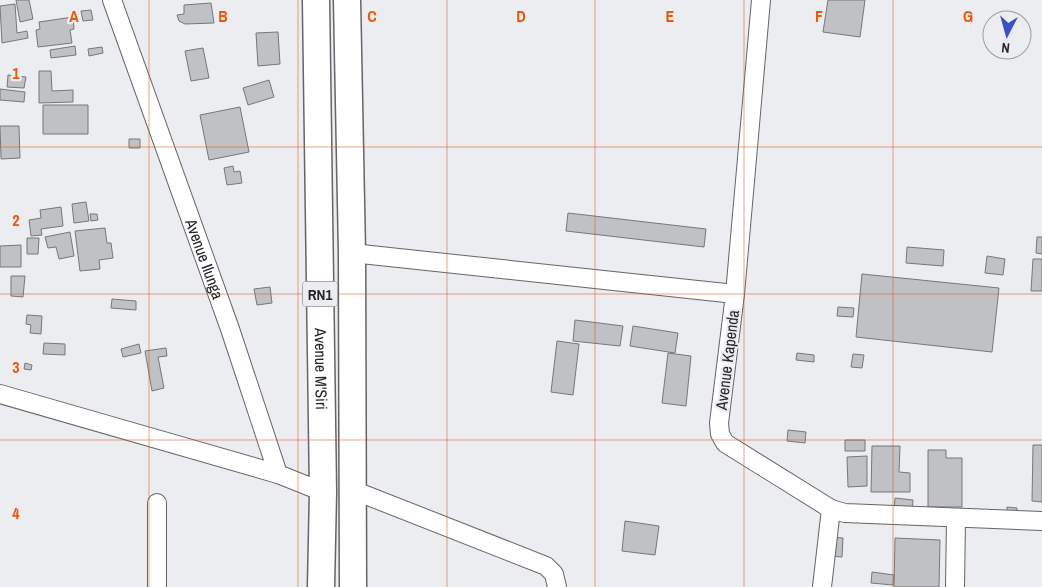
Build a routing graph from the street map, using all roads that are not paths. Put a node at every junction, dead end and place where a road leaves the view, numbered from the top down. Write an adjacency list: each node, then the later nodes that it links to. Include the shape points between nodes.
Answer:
1 (112, 0): 8 (street, Avenue Ilunga, via 230,329)
2 (316, 0): 10 (highway, Avenue M'Siri / RN1)
3 (347, 0): 5 (highway, Avenue M'Siri / RN1)
4 (761, 0): 6 (street)
5 (352, 253): 6 (street, Avenue Kapenda); 9 (highway, Avenue M'Siri / RN1)
6 (735, 294): 12 (street, Avenue Kapenda, via 720,434 725,444)
7 (0, 394): 8 (street)
8 (278, 474): 10 (street)
9 (353, 490): 17 (highway, Avenue M'Siri / RN1); 18 (street, via 546,566 554,574)
10 (323, 492): 16 (highway, Avenue M'Siri / RN1)
11 (157, 503): 15 (street)
12 (831, 509): 13 (street, Avenue Kapenda, via 845,513); 19 (street)
13 (956, 519): 14 (street, Avenue Kapenda); 20 (street)
14 (1042, 522)
15 (157, 587)
16 (321, 587)
17 (353, 587)
18 (556, 587)
19 (822, 587)
20 (954, 587)

